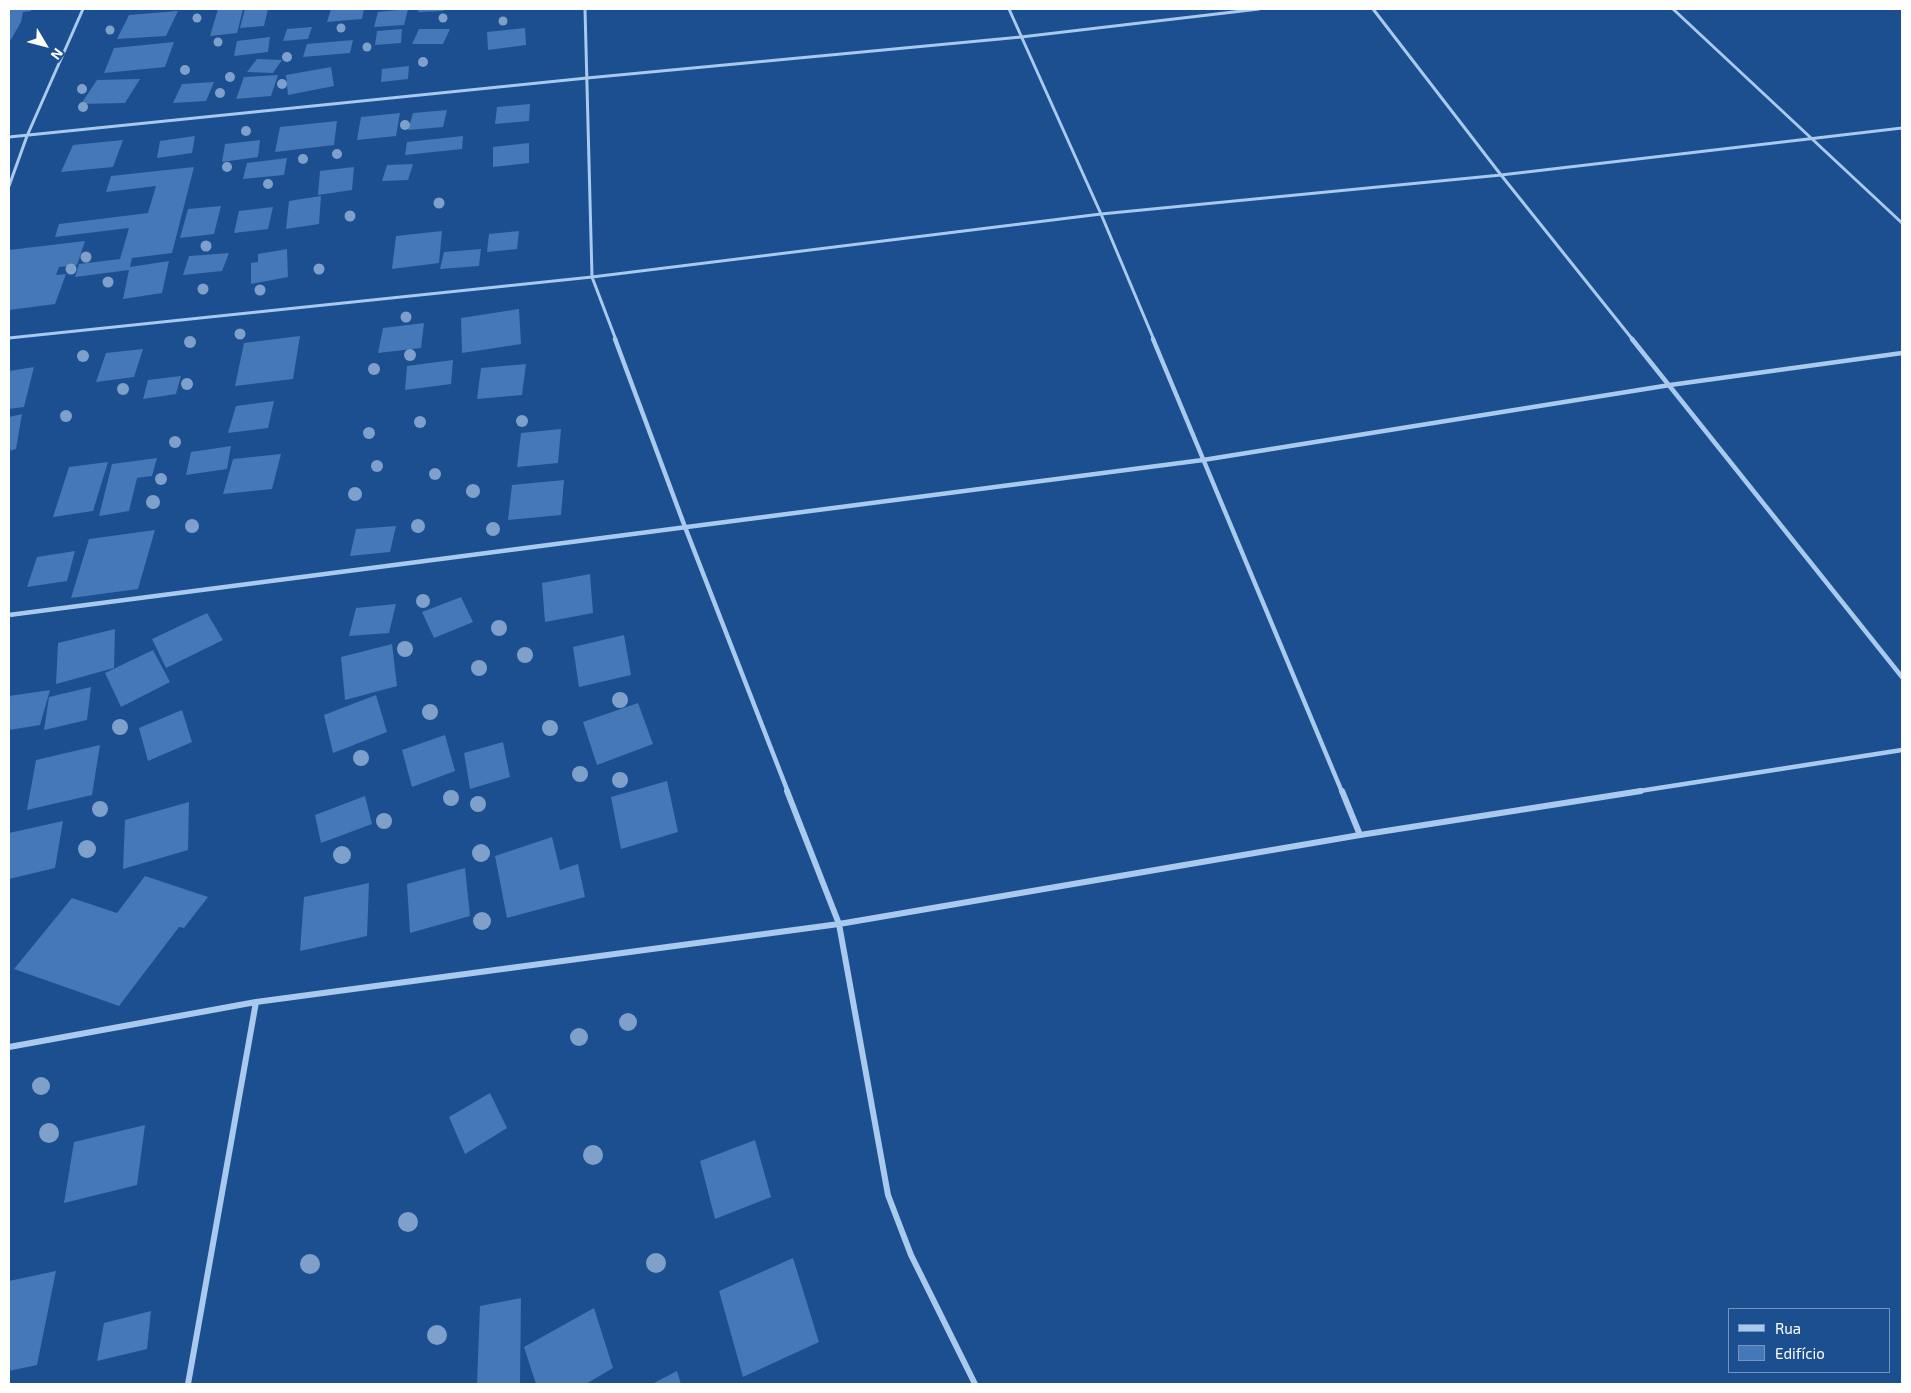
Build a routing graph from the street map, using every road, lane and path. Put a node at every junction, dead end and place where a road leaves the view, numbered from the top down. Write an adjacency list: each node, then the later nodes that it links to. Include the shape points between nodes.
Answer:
1 (83, 9): 10 (street)
2 (585, 9): 8 (street)
3 (1009, 9): 7 (street)
4 (1259, 9): 7 (street)
5 (1372, 9): 13 (street)
6 (1673, 9): 12 (street)
7 (1021, 37): 8 (street); 15 (street)
8 (587, 78): 10 (street); 17 (street)
9 (1902, 128): 12 (street)
10 (27, 136): 11 (street); 14 (street)
11 (9, 137)
12 (1812, 138): 13 (street); 16 (street)
13 (1501, 175): 15 (street); 20 (street)
14 (9, 186)
15 (1101, 214): 17 (street); 21 (street)
16 (1902, 223)
17 (592, 277): 18 (street); 22 (street)
18 (9, 338)
19 (1902, 353): 20 (street)
20 (1670, 385): 21 (street); 24 (street)
21 (1203, 460): 22 (street); 26 (street)
22 (685, 527): 23 (street); 27 (street)
23 (9, 615)
24 (1902, 677)
25 (1902, 750): 26 (street)
26 (1360, 835): 27 (street)
27 (839, 924): 28 (street); 31 (street, via 888,1195 911,1255)
28 (256, 1002): 29 (street); 30 (street)
29 (9, 1046)
30 (188, 1384)
31 (975, 1384)

